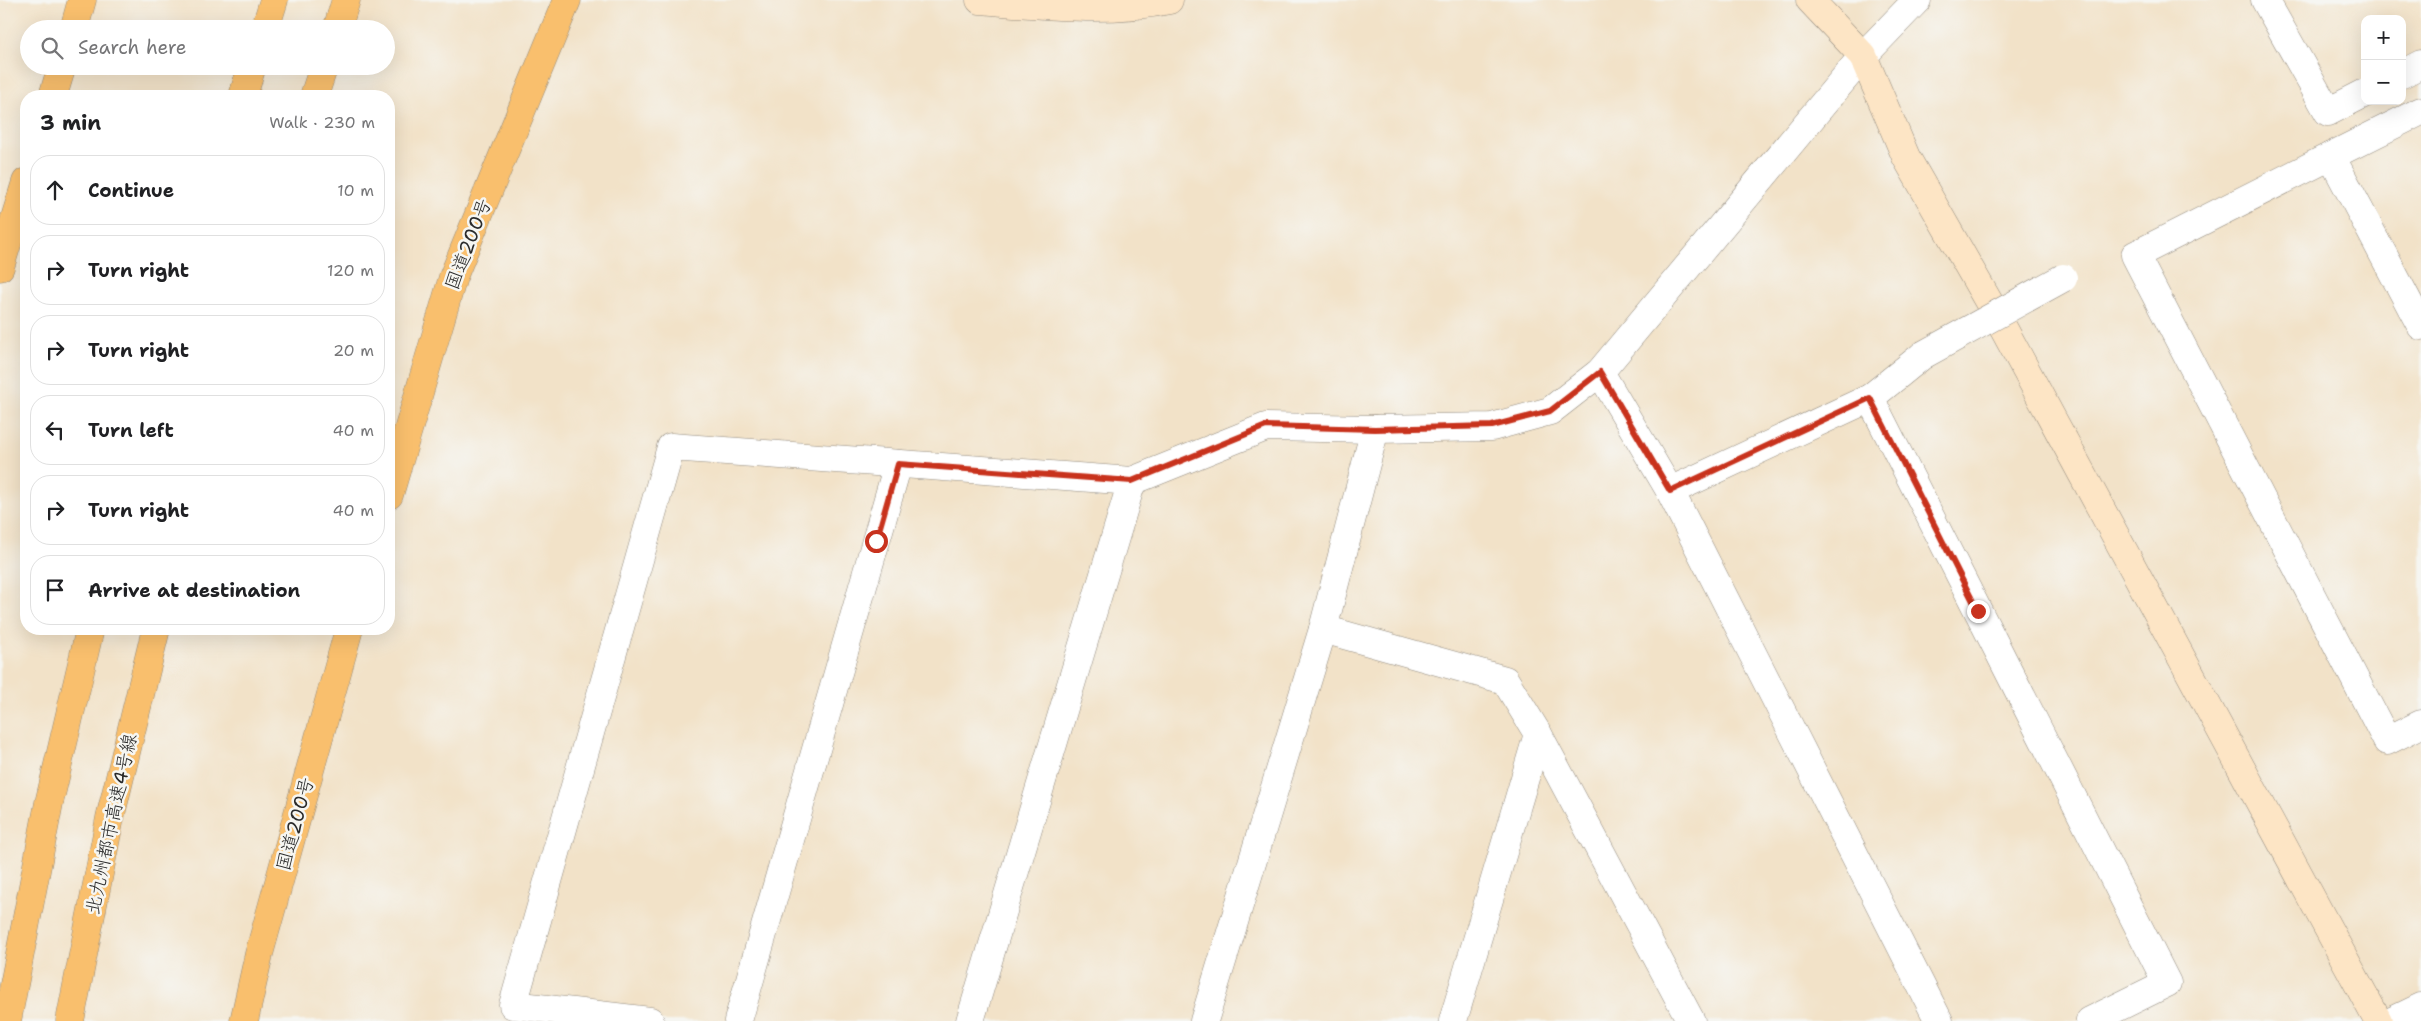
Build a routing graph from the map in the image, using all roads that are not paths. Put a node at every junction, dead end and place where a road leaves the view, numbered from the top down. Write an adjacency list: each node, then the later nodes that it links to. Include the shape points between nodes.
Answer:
1 (82, 0): 10 (highway)
2 (274, 0): 11 (highway)
3 (346, 0): 12 (highway)
4 (567, 0): 33 (highway, 国道200号, via 453,278)
5 (980, 0): 6 (street, via 1072,7 1151,4)
6 (1169, 0)
7 (1810, 0): 13 (street)
8 (1918, 0): 13 (street)
9 (2264, 0): 22 (street, via 2328,112)
10 (76, 20)
11 (268, 20)
12 (340, 20)
13 (1863, 56): 29 (street); 54 (street, via 1906,157 1994,311)
14 (2421, 64): 15 (street)
15 (2406, 72)
16 (59, 75): 19 (highway)
17 (249, 75): 20 (highway)
18 (321, 75): 21 (highway)
19 (55, 90)
20 (245, 90)
21 (316, 90)
22 (2361, 95)
23 (2421, 111): 24 (street)
24 (2331, 156): 28 (street); 40 (street, via 2135,255 2387,741)
25 (20, 202): 26 (highway)
26 (0, 267)
27 (2063, 278): 30 (street, bridge, via 1923,355)
28 (2421, 326)
29 (1600, 372): 31 (street, via 1550,411 1492,426); 35 (street)
30 (1870, 398): 35 (street); 53 (street, via 2168,982)
31 (1375, 429): 34 (street, via 1266,426); 36 (street)
32 (898, 464): 34 (street); 46 (street, via 671,447 513,1005); 47 (street)
33 (395, 475)
34 (1132, 481): 48 (street)
35 (1670, 491): 52 (street)
36 (1323, 629): 41 (street, via 1505,680); 49 (street)
37 (89, 635): 43 (highway, via 49,803)
38 (155, 635): 44 (highway, 北九州都市高速4号線, via 110,818)
39 (347, 635): 45 (highway, 国道200号, via 259,954)
40 (2421, 724)
41 (1538, 734): 50 (street); 51 (street)
42 (2421, 1007): 55 (street)
43 (7, 1021)
44 (70, 1021)
45 (244, 1021)
46 (650, 1021)
47 (738, 1021)
48 (970, 1021)
49 (1204, 1021)
50 (1453, 1021)
51 (1691, 1021)
52 (1939, 1021)
53 (2090, 1021)
54 (2378, 1021)
55 (2392, 1021)

